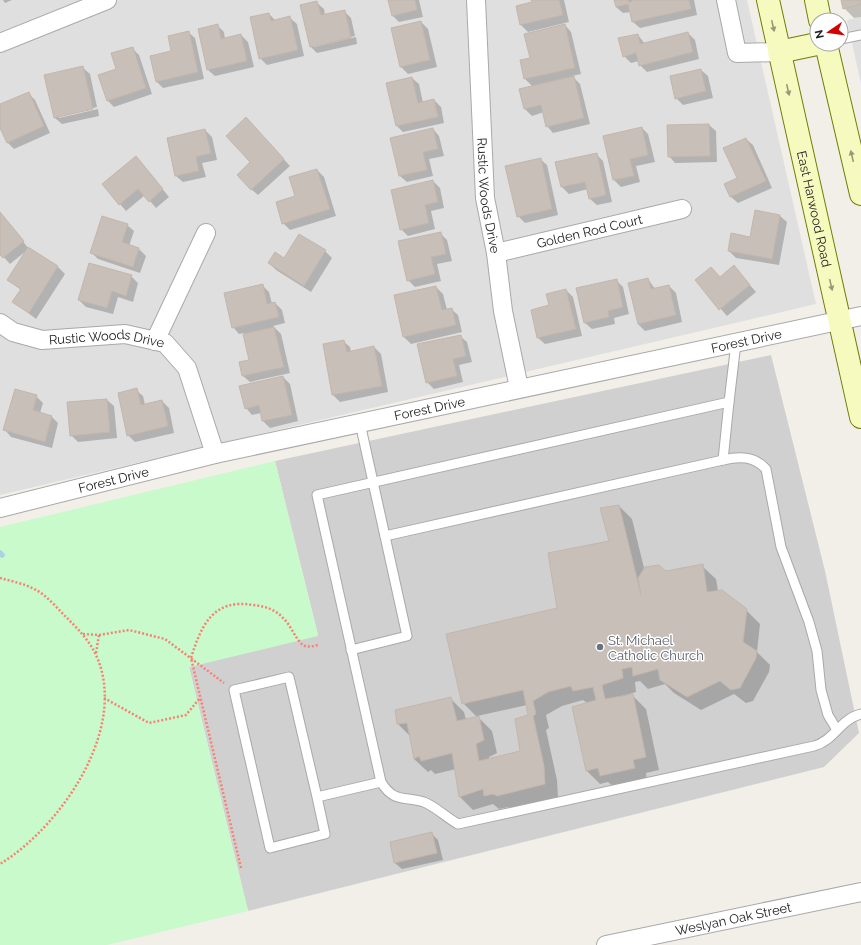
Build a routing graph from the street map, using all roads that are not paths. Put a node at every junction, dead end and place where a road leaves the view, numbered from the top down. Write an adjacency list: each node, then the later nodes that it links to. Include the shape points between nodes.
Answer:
1 (107, 0): 9 (street)
2 (476, 0): 16 (street, Rustic Woods Drive, via 485,198)
3 (726, 0): 11 (street, via 738,53)
4 (768, 0): 11 (main road, East Harwood Road, one-way to 11)
5 (816, 0): 6 (main road)
6 (818, 12)
7 (861, 35): 8 (lane)
8 (849, 37)
9 (0, 43)
10 (809, 46): 11 (main road)
11 (779, 52): 18 (main road, East Harwood Road, one-way to 18)
12 (828, 52): 13 (main road, one-way to 12)
13 (861, 194)
14 (682, 209): 16 (street, Golden Rod Court)
15 (206, 233): 20 (street)
16 (496, 253): 22 (street, Rustic Woods Drive, via 503,311)
17 (861, 316): 18 (street, Forest Drive)
18 (839, 321): 21 (street, Forest Drive); 24 (main road, East Harwood Road)
19 (0, 323): 20 (street, Rustic Woods Drive, via 13,332 42,340 125,334)
20 (154, 340): 26 (street, Rustic Woods Drive, via 165,343 187,368)
21 (736, 343): 22 (street, Forest Drive); 23 (lane)
22 (519, 388): 25 (street, Forest Drive)
23 (729, 402): 27 (lane); 28 (lane)
24 (861, 417)
25 (360, 423): 26 (street, Forest Drive); 28 (lane)
26 (215, 454): 29 (street, Forest Drive)
27 (723, 460): 30 (lane); 33 (lane, via 739,456 751,458 760,462 766,469 781,547 809,622 817,651 821,690 828,715)
28 (373, 483): 30 (lane); 31 (lane, via 317,495)
29 (0, 508)
30 (385, 536): 31 (lane, via 407,636)
31 (351, 650): 34 (lane)
32 (861, 714): 33 (lane, via 848,718)
33 (837, 730): 34 (lane, via 823,744 458,824 424,802 398,798 387,792)
34 (381, 782): 35 (lane)
35 (317, 796): 35 (lane, via 325,834 270,848 234,690 289,677)
36 (861, 892): 37 (street, Weslyan Oak Street)
37 (606, 945)

